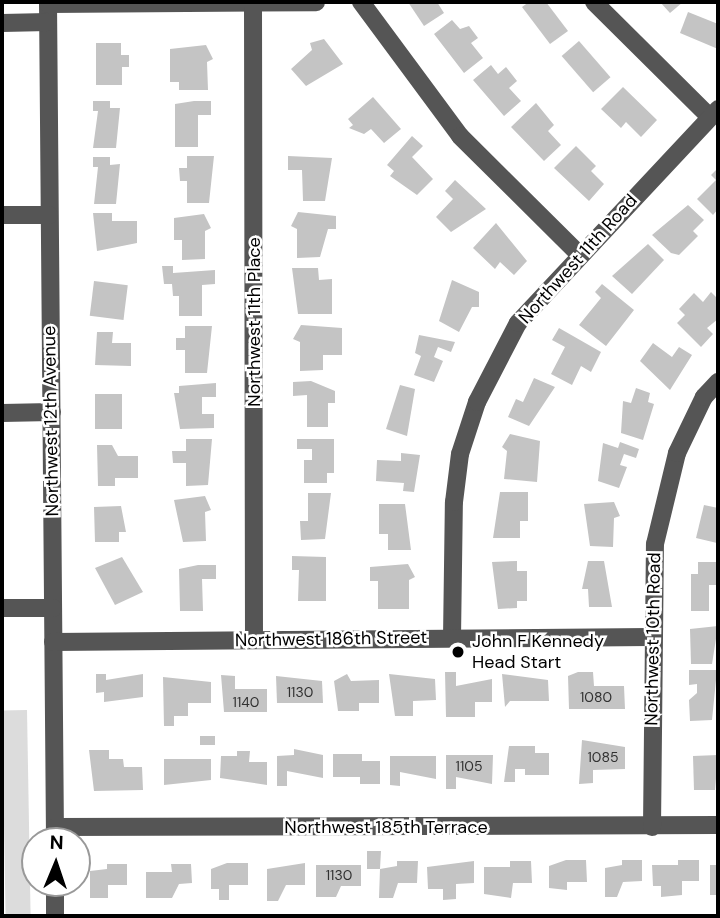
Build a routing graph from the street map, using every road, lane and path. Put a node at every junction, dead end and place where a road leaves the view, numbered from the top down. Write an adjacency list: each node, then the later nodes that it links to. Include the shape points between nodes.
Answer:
1 (316, 2): 4 (street)
2 (361, 2): 10 (street, via 460,136)
3 (594, 2): 7 (street)
4 (253, 4): 5 (street); 18 (street, Northwest 11th Place)
5 (48, 10): 6 (street); 9 (street, Northwest 12th Avenue)
6 (2, 23)
7 (714, 113): 10 (street, Northwest 11th Road)
8 (2, 215): 9 (street)
9 (49, 215): 12 (street, Northwest 12th Avenue)
10 (578, 253): 17 (street, Northwest 11th Road, via 518,323 477,402 460,454 454,502)
11 (718, 382): 16 (street, Northwest 10th Road, via 704,397 677,453 655,544)
12 (52, 412): 13 (street); 15 (street, Northwest 12th Avenue)
13 (2, 413)
14 (2, 608): 15 (street)
15 (53, 608): 19 (street, Northwest 12th Avenue)
16 (650, 637): 17 (street, Northwest 186th Street); 22 (street, Northwest 10th Road)
17 (452, 638): 18 (street, Northwest 186th Street)
18 (254, 640): 19 (street, Northwest 186th Street)
19 (53, 642): 21 (street, Northwest 12th Avenue)
20 (718, 825): 22 (street, Northwest 185th Terrace)
21 (55, 827)
22 (652, 827): 23 (street, Northwest 185th Terrace)
23 (91, 834)
24 (55, 897): 25 (street)
25 (55, 916)

